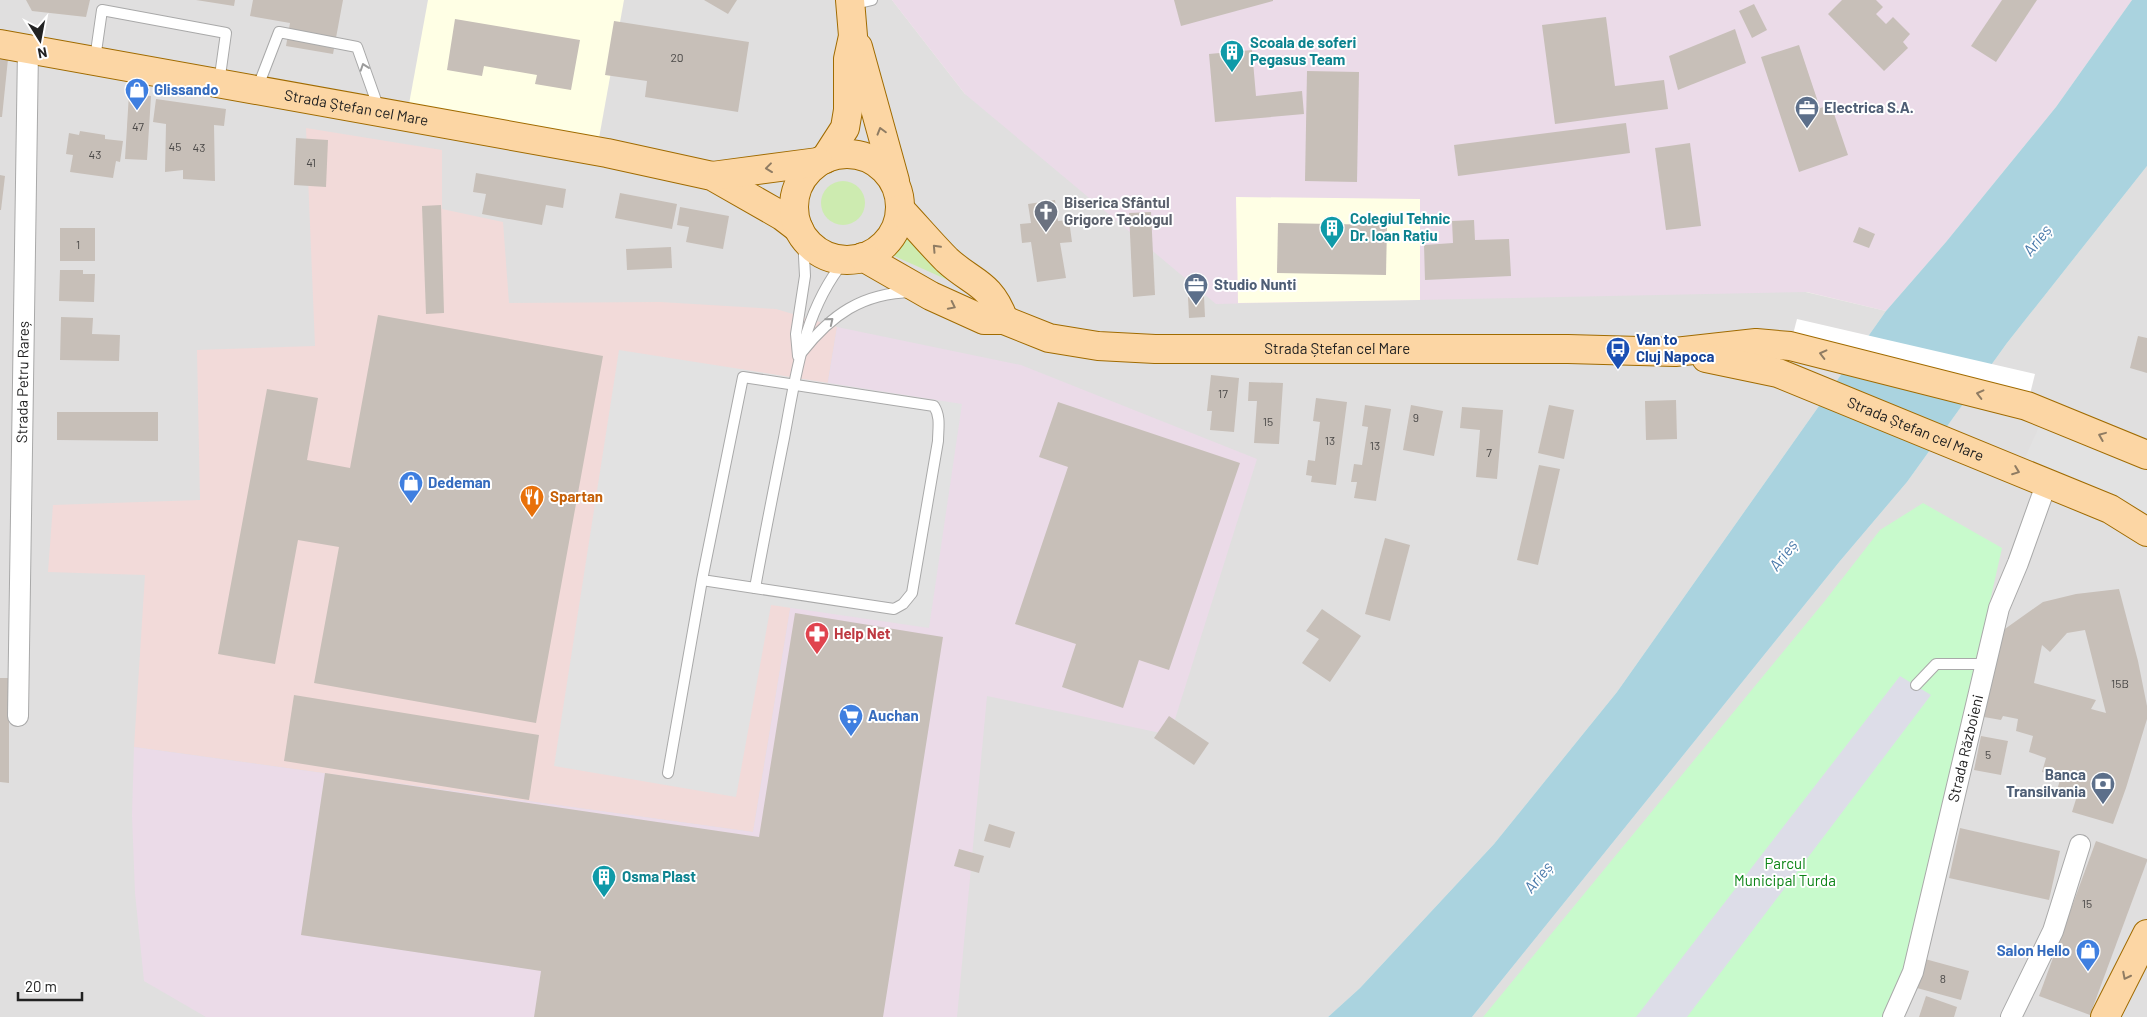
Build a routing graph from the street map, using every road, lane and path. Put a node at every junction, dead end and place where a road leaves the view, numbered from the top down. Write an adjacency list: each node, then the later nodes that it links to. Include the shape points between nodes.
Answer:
1 (857, 2): 2 (main road)
2 (853, 36): 9 (main road, via 848,59 849,104 845,128); 11 (main road, one-way to 2, via 860,51)
3 (0, 44): 4 (main road, Strada Ștefan cel Mare)
4 (28, 49): 5 (main road, Strada Ștefan cel Mare); 26 (street, Strada Petru Rareș)
5 (94, 61): 6 (main road, Strada Ștefan cel Mare); 6 (lane, via 102,10 226,33)
6 (219, 84): 7 (main road, Strada Ștefan cel Mare)
7 (256, 91): 8 (main road, Strada Ștefan cel Mare); 8 (lane, one-way to 7, via 358,46 279,32)
8 (380, 113): 10 (main road, Strada Ștefan cel Mare, via 607,153)
9 (821, 160): 10 (main road, Strada Ștefan cel Mare, one-way to 10); 11 (main road, Strada Ștefan cel Mare, via 836,155 861,156 878,164 891,178); 12 (main road, via 799,184 794,199 795,217)
10 (712, 176): 12 (main road, Strada Ștefan cel Mare, via 782,216)
11 (899, 202): 13 (main road, via 896,227 886,242); 15 (main road, Strada Ștefan cel Mare, one-way to 11, via 997,302 984,287 949,261)
12 (801, 233): 13 (main road, Strada Ștefan cel Mare, via 817,250 834,258); 17 (lane, via 805,276 796,334)
13 (854, 258): 14 (main road, Strada Ștefan cel Mare); 17 (lane, via 826,286)
14 (924, 292): 15 (main road, Strada Ștefan cel Mare, one-way to 15, via 984,320); 17 (lane, one-way to 14, via 821,328 838,314 868,300 900,292)
15 (1004, 320): 16 (main road, Strada Ștefan cel Mare, via 1049,338 1098,346 1154,349)
16 (1676, 352): 19 (main road, Strada Ștefan cel Mare, one-way to 16, via 2027,406 1790,346 1756,343); 20 (main road, Strada Ștefan cel Mare, one-way to 20, via 1778,373)
17 (798, 357): 18 (lane)
18 (794, 384): 22 (lane, via 743,377); 23 (lane); 23 (lane, via 934,406 936,409 938,441 912,593 904,604 894,609)
19 (2147, 455)
20 (2047, 482): 21 (main road, Strada Ștefan cel Mare, via 2110,509); 24 (street, Strada Războieni, via 1999,608)
21 (2147, 532)
22 (702, 580): 23 (lane); 27 (lane)
23 (755, 588)
24 (1986, 664): 25 (lane, via 1936,664); 30 (street, Strada Războieni, via 1913,972)
25 (1916, 685)
26 (18, 716)
27 (668, 773)
28 (2080, 846): 31 (street, via 2053,932)
29 (2147, 934): 32 (main road, one-way to 32)
30 (1893, 1017)
31 (2011, 1017)
32 (2105, 1017)

